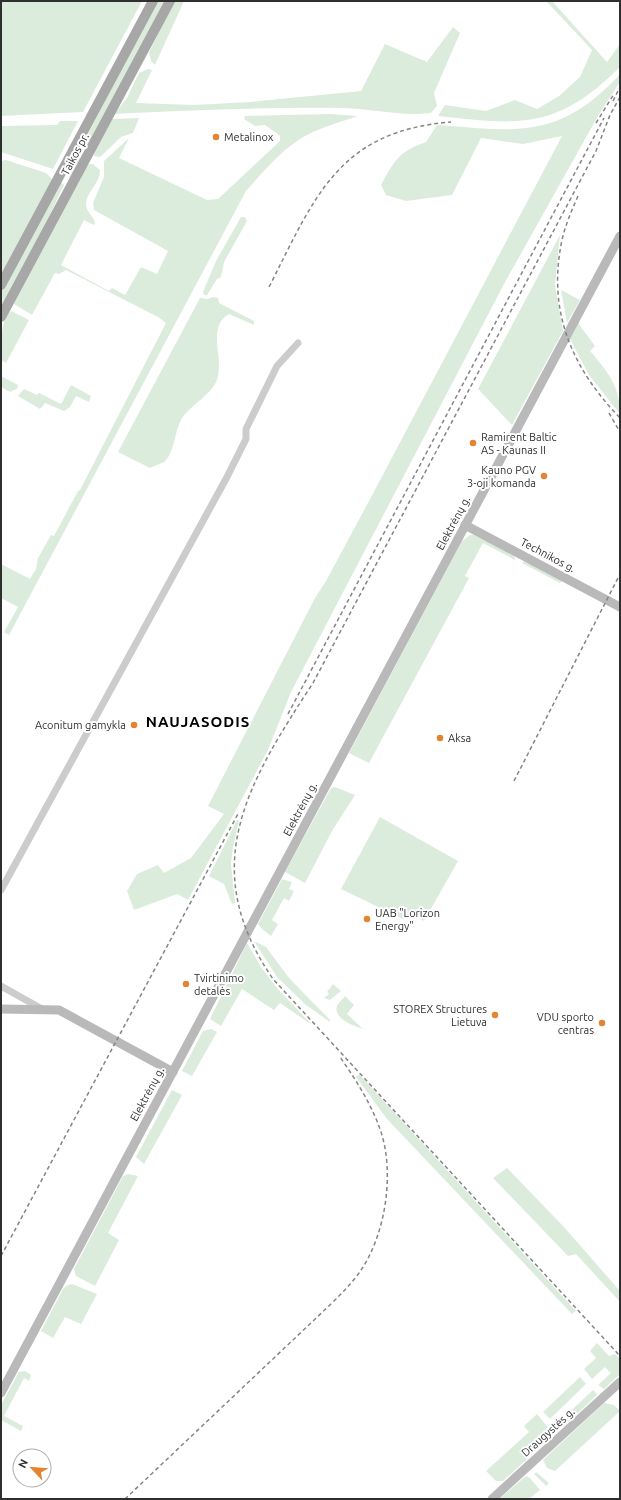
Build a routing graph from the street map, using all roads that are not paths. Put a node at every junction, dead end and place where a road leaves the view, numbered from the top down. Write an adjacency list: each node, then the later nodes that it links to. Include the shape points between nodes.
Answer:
1 (153, 1): 3 (main road, Taikos pr.)
2 (170, 1): 4 (main road, Taikos pr.)
3 (77, 143): 4 (main road, via 80,152); 5 (main road, Taikos pr.)
4 (87, 156): 6 (main road, Taikos pr.)
5 (59, 176): 6 (main road, via 67,181); 9 (main road, Taikos pr.)
6 (70, 188): 10 (main road, Taikos pr.)
7 (620, 236): 8 (street, Elektrėnų g.)
8 (617, 246): 12 (street, Elektrėnų g.)
9 (1, 285)
10 (1, 317)
11 (298, 343): 14 (street, via 277,366 246,429 246,439 227,477)
12 (466, 525): 13 (street, Technikos g.); 18 (street, Elektrėnų g.)
13 (620, 607)
14 (1, 890)
15 (1, 986): 16 (street)
16 (42, 1008): 17 (street); 18 (street, via 62,1012)
17 (1, 1009)
18 (173, 1072): 20 (street, Elektrėnų g.)
19 (620, 1382): 21 (street, Draugystės g.)
20 (1, 1393)
21 (492, 1499)

